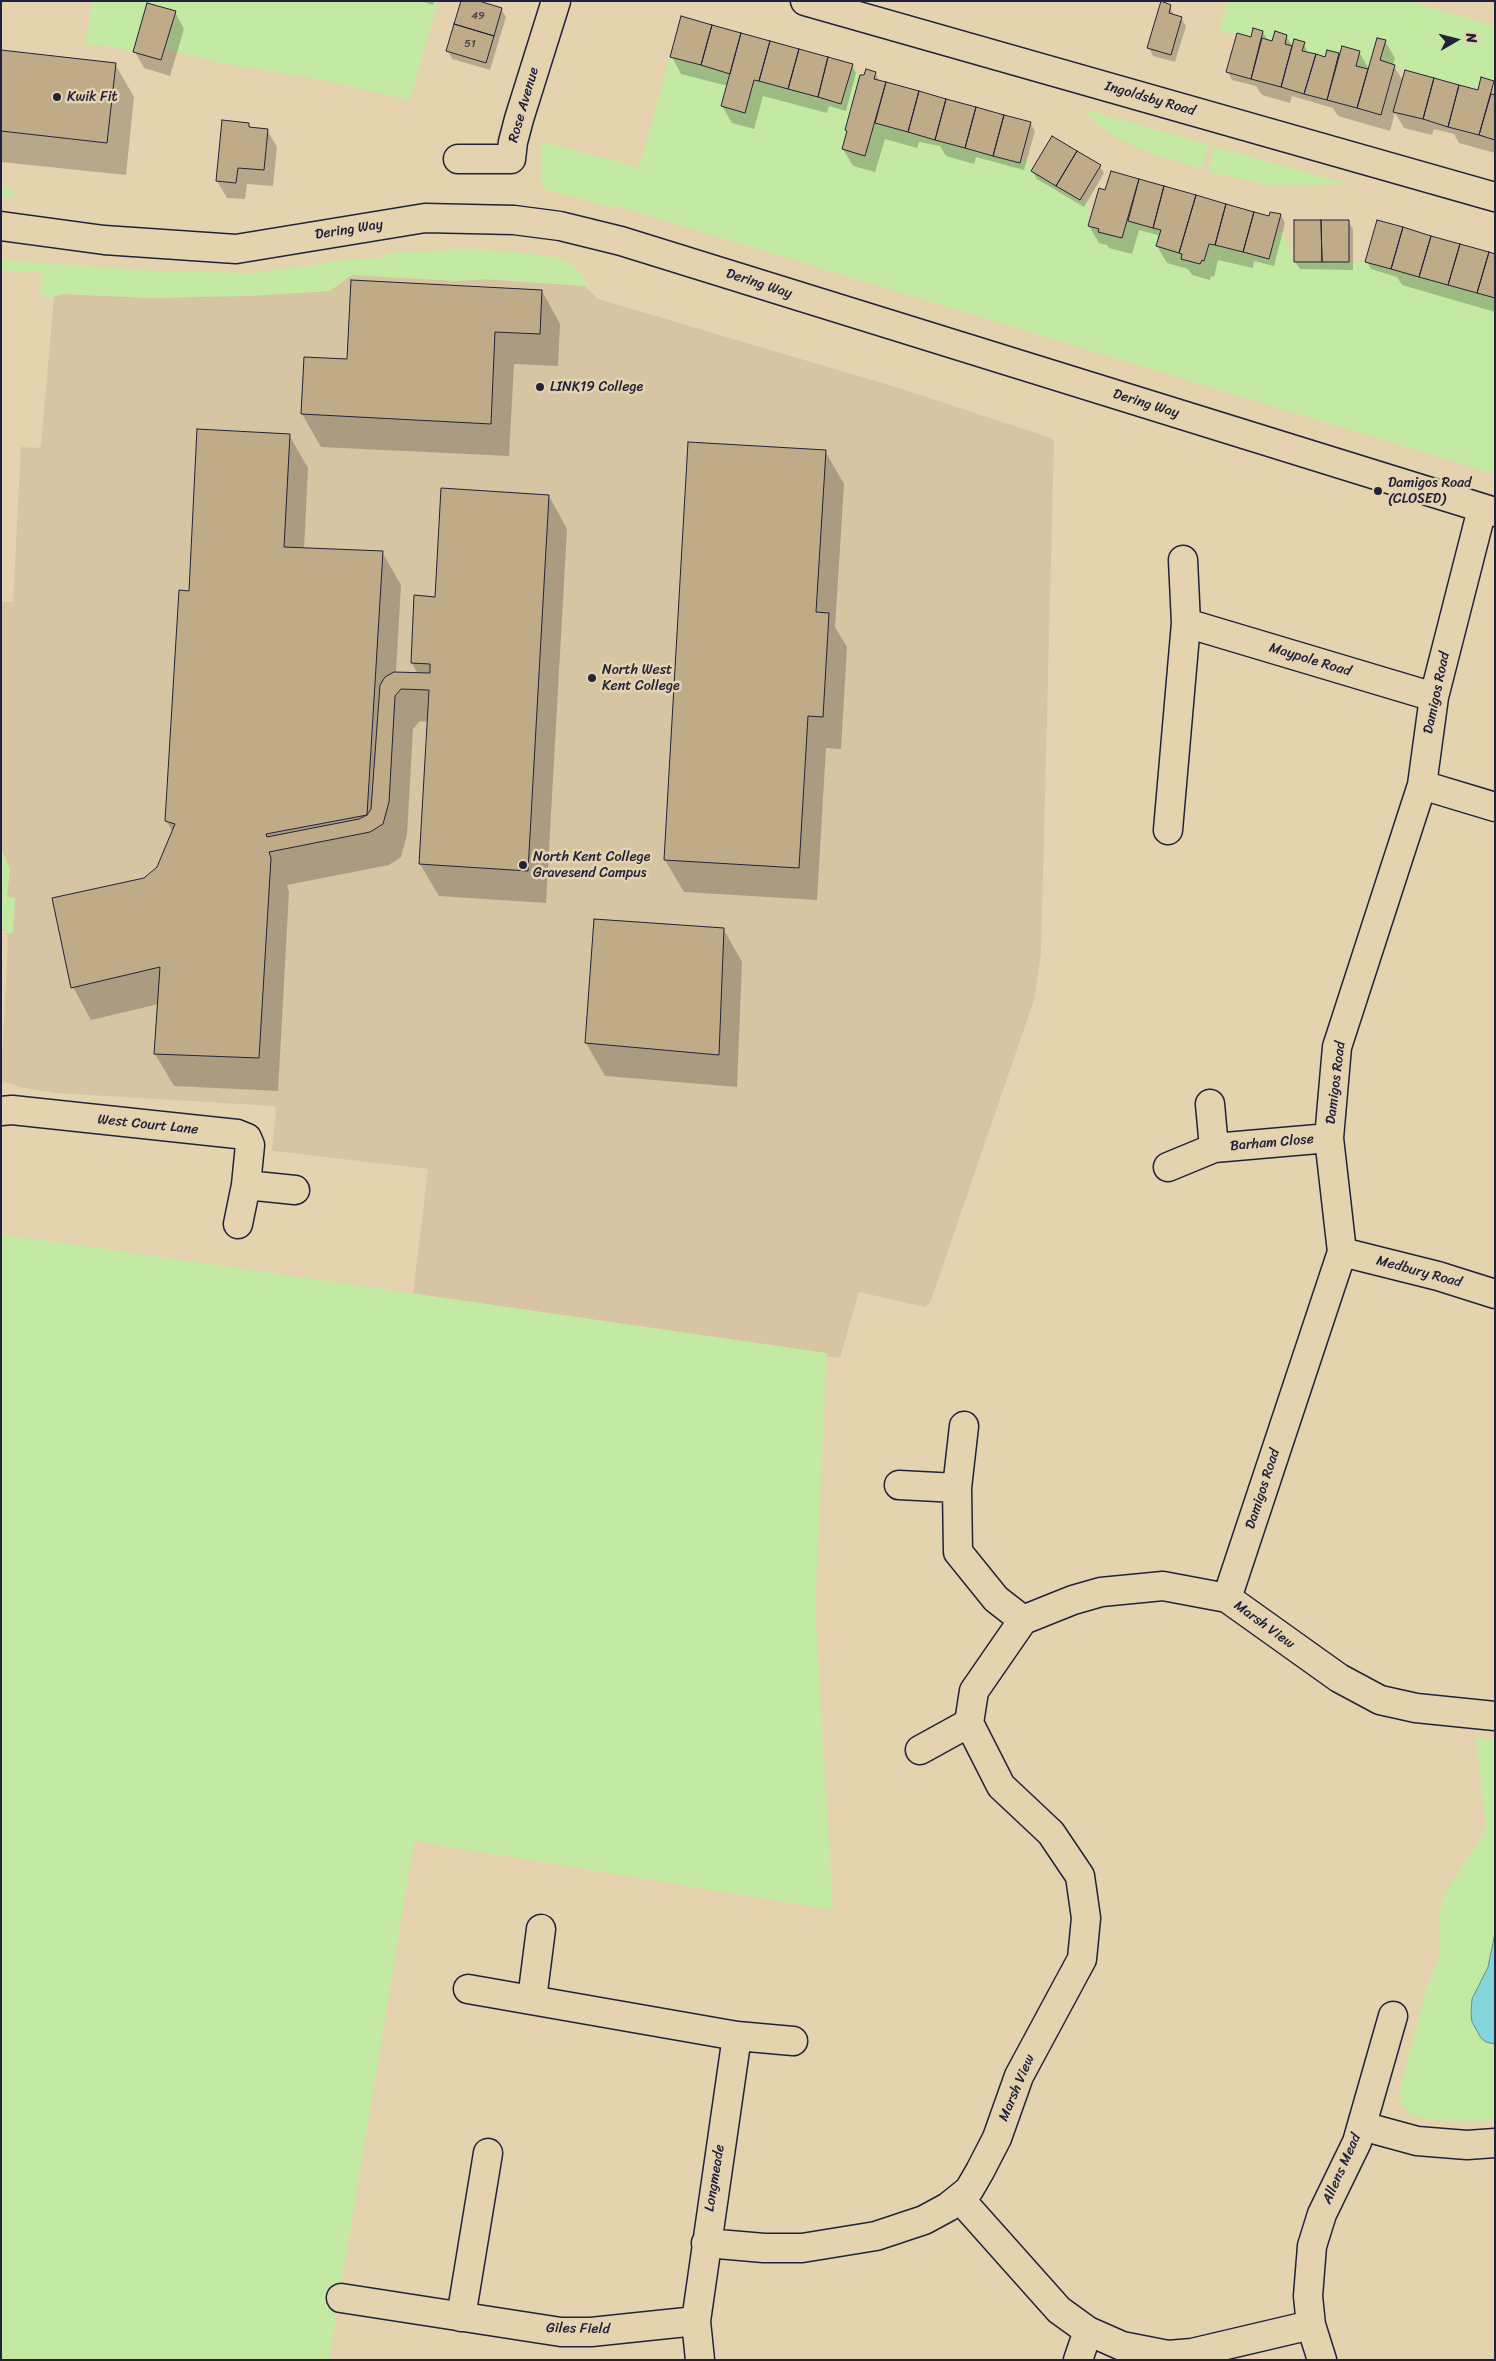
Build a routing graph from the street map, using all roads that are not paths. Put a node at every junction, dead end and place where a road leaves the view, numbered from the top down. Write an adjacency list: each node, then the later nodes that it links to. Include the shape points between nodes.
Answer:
1 (556, 1): 3 (street, Rose Avenue, via 512,142 511,159)
2 (805, 1): 4 (street, Ingoldsby Road)
3 (458, 159)
4 (1495, 197)
5 (1, 226): 6 (street, Dering Way, via 104,240 236,249 425,218 514,220 560,226 621,241)
6 (1489, 510): 9 (street, Damigos Road)
7 (1183, 560): 8 (street)
8 (1186, 623): 9 (street, Maypole Road); 12 (street)
9 (1434, 697): 10 (street, Damigos Road)
10 (1422, 784): 11 (street); 15 (street, Damigos Road, via 1337,1047)
11 (1495, 808)
12 (1168, 830)
13 (1210, 1104): 16 (street, Barham Close)
14 (1, 1111): 18 (street, West Court Lane, via 237,1134 247,1138 250,1145)
15 (1329, 1138): 16 (street, Barham Close); 21 (street, Damigos Road)
16 (1214, 1148): 17 (street, Barham Close)
17 (1168, 1168)
18 (246, 1185): 19 (street); 20 (street, West Court Lane)
19 (295, 1190)
20 (238, 1224)
21 (1342, 1252): 22 (street, Medbury Road); 26 (street, Damigos Road)
22 (1495, 1294)
23 (964, 1426): 25 (street)
24 (899, 1485): 25 (street)
25 (957, 1488): 27 (street, via 958,1552 996,1599)
26 (1227, 1598): 27 (street, Marsh View, via 1163,1586 1101,1592); 28 (street, Marsh View, via 1339,1678 1380,1700 1416,1708)
27 (1023, 1620): 29 (street, via 974,1691)
28 (1495, 1716)
29 (969, 1723): 30 (street); 40 (street, Marsh View, via 1001,1786 1050,1833 1080,1876 1086,1918 1082,1959 1019,2076 997,2138 978,2176)
30 (920, 1750)
31 (541, 1929): 33 (street)
32 (468, 1989): 33 (street)
33 (532, 1999): 35 (street)
34 (1393, 2016): 37 (street, Allens Mead)
35 (737, 2036): 36 (street); 41 (street, Longmeade)
36 (793, 2041)
37 (1362, 2126): 38 (street, via 1417,2141 1467,2145); 45 (street, Allens Mead, via 1314,2237 1308,2282)
38 (1495, 2143)
39 (488, 2153): 43 (street)
40 (960, 2199): 41 (street, Marsh View, via 924,2220 852,2241 802,2248); 46 (street, via 1059,2310)
41 (706, 2243): 44 (street, Longmeade)
42 (341, 2298): 43 (street, Giles Field)
43 (461, 2317): 44 (street, Giles Field, via 577,2332)
44 (696, 2321): 47 (street, Longmeade)
45 (1311, 2325): 46 (street, via 1226,2347 1176,2354 1133,2349); 49 (street, Allens Mead)
46 (1088, 2331): 48 (street)
47 (700, 2360)
48 (1078, 2360)
49 (1322, 2360)

